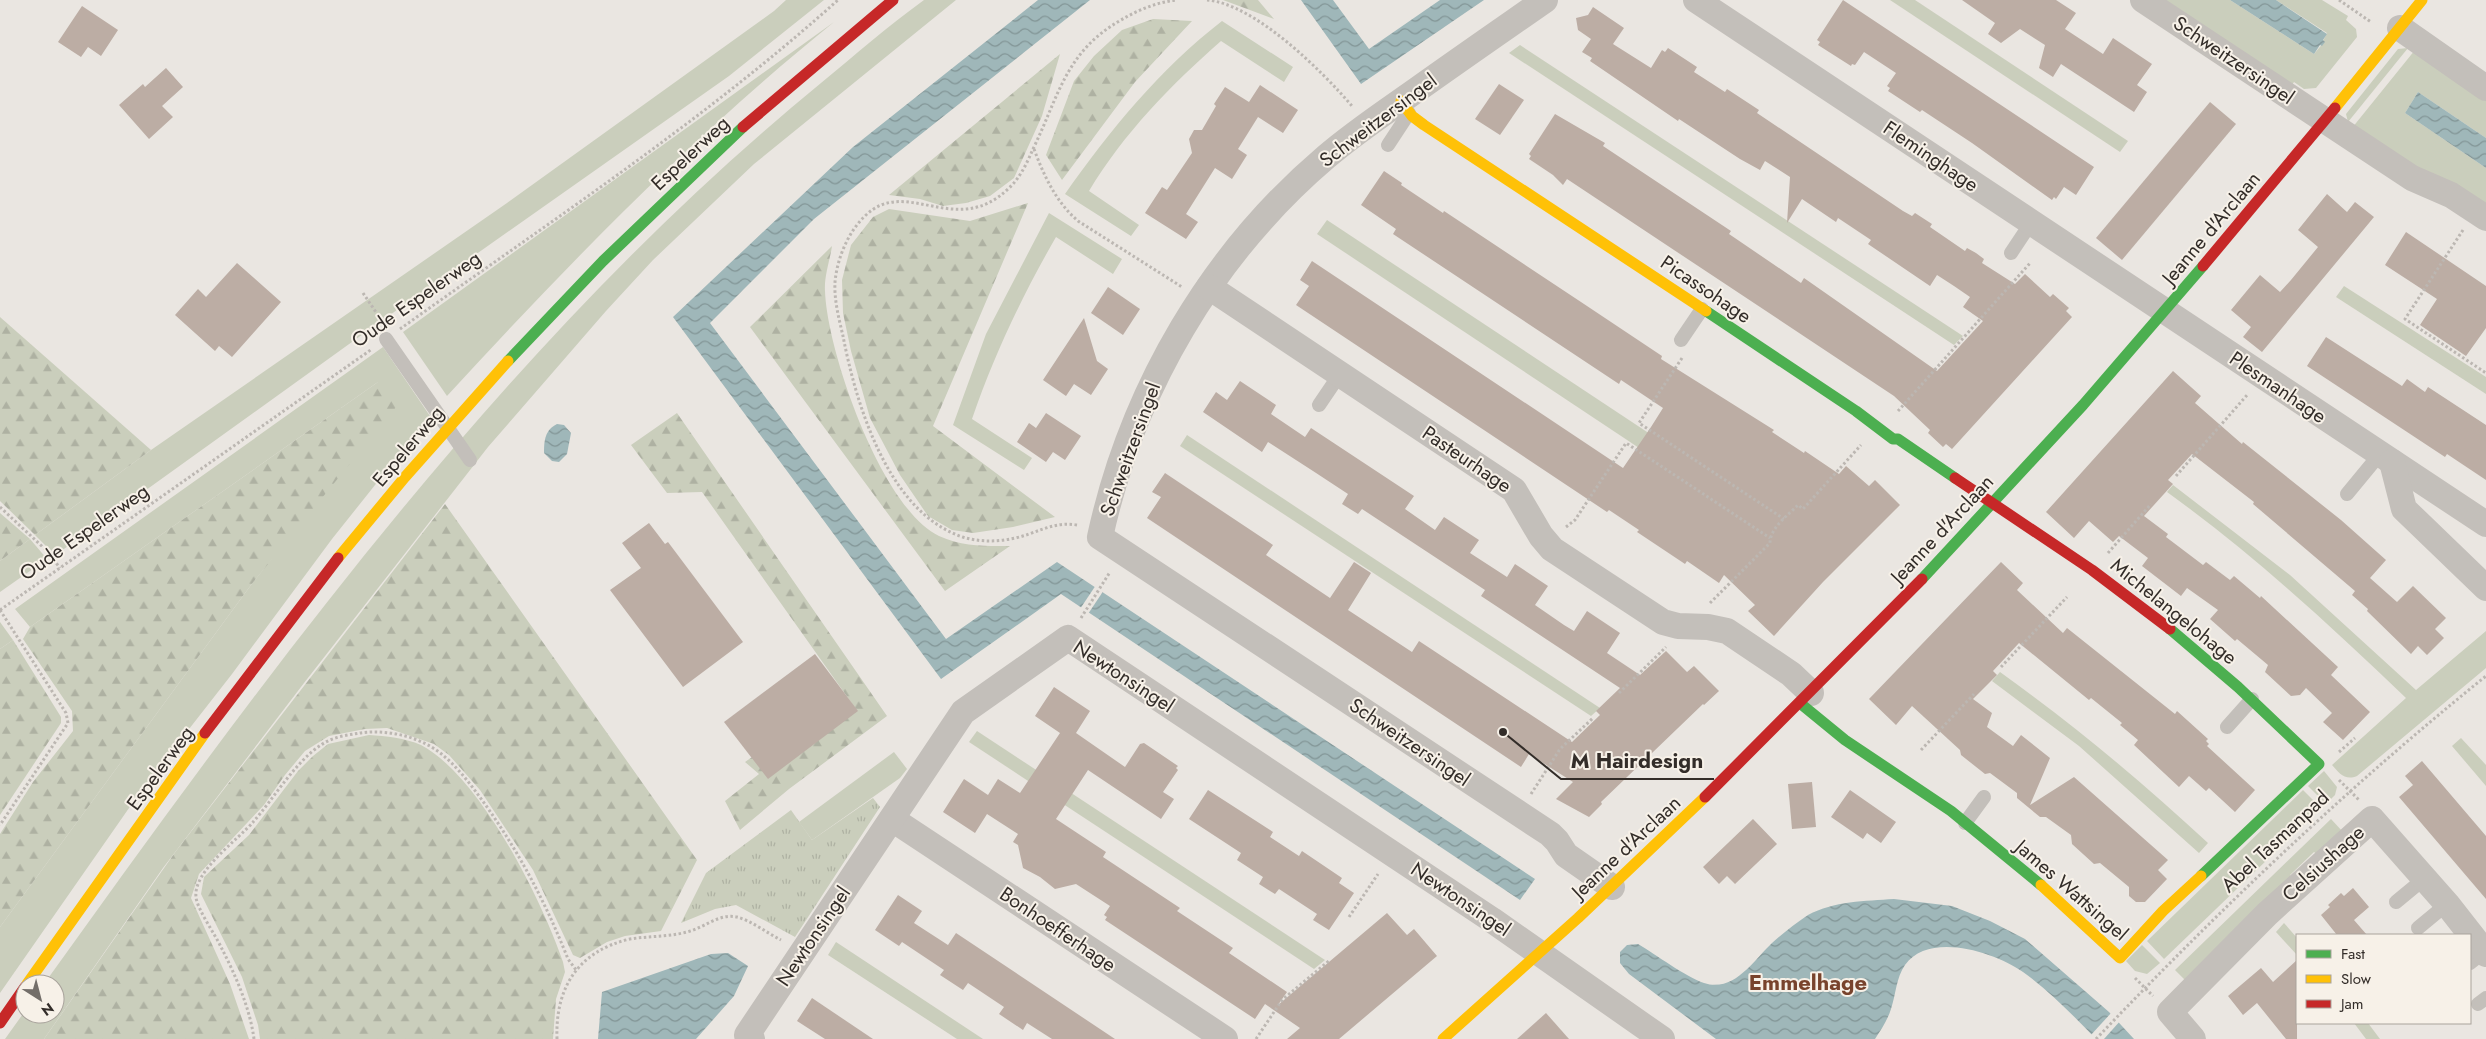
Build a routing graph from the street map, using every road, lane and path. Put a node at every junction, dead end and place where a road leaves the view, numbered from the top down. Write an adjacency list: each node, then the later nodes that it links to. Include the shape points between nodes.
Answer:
1 (838, 0): 28 (path, Oude Espelerweg, via 749,75 627,169)
2 (893, 0): 35 (street, Espelerweg, via 772,102 634,231)
3 (1177, 0): 17 (path, via 1156,4 1128,16 1101,33 1079,54 1064,78)
4 (1207, 0): 14 (path, via 1229,6 1282,39 1316,67)
5 (1545, 0): 13 (street, Schweitzersingel)
6 (1696, 0): 19 (street, Fleminghage)
7 (2143, 0): 15 (street, Schweitzersingel)
8 (2339, 0): 10 (path)
9 (2422, 0): 11 (street, Jeanne d'Arclaan)
10 (2372, 23)
11 (2400, 28): 12 (street); 15 (street, Jeanne d'Arclaan)
12 (2486, 88)
13 (1405, 107): 16 (lane); 23 (street, Schweitzersingel, via 1328,156 1290,190); 26 (street, Picassohage, via 1424,125)
14 (1356, 110)
15 (2325, 120): 18 (street, Schweitzersingel, via 2412,178 2451,195); 27 (street, Jeanne d'Arclaan)
16 (1388, 145)
17 (1034, 148): 24 (path, via 1047,181 1066,211); 47 (path, via 1011,186 989,202 968,210 956,210 905,200 894,201 886,202 865,215 842,253 835,283 836,300 852,377 876,446 919,510 938,526 976,540 1015,538 1056,525)
18 (2486, 218)
19 (2032, 223): 21 (lane); 27 (street, Fleminghage)
20 (2455, 242): 30 (path, via 2405,319)
21 (2011, 253)
22 (2031, 262): 34 (path)
23 (1209, 286): 31 (street, Pasteurhage); 78 (street, Schweitzersingel, via 1168,353 1143,404 1120,464 1100,537 1550,834 1566,855)
24 (1182, 287)
25 (363, 293): 28 (path, via 385,329)
26 (1702, 309): 29 (lane); 41 (street, Picassohage, via 1893,439 1898,439)
27 (2165, 311): 37 (street, Plesmanhage); 41 (street, Jeanne d'Arclaan)
28 (386, 339): 35 (lane); 50 (path, Oude Espelerweg)
29 (1684, 347): 44 (path, via 1639,423)
30 (2486, 372)
31 (1340, 374): 32 (lane); 62 (street, Pasteurhage, via 1514,490 1552,549 1663,622 1727,631 1791,674)
32 (1319, 405)
33 (2238, 407): 39 (path)
34 (1895, 415)
35 (447, 428): 38 (lane); 90 (street, Espelerweg, via 290,620)
36 (1854, 454): 44 (path, via 1803,509 1798,505)
37 (2386, 458): 40 (lane); 46 (street, Plesmanhage); 52 (street, via 2404,509)
38 (470, 460)
39 (2176, 476)
40 (2347, 494)
41 (1994, 502): 62 (street, Jeanne d'Arclaan); 63 (street, Michelangelohage, via 2093,570)
42 (2151, 504): 49 (path)
43 (0, 507): 50 (path, via 46,550)
44 (1784, 519): 48 (path)
45 (1575, 520): 48 (path, via 1626,443)
46 (2486, 524)
47 (1080, 526)
48 (1770, 538): 54 (path, via 1770,543)
49 (2105, 556)
50 (60, 568): 55 (path, Oude Espelerweg)
51 (1111, 571): 56 (path)
52 (2486, 588)
53 (2066, 598): 58 (path)
54 (1706, 607)
55 (0, 610): 75 (path, via 66,713 68,723)
56 (1077, 624)
57 (1667, 646): 60 (path)
58 (2000, 667)
59 (2486, 676): 69 (path, Abel Tasmanpad)
60 (1619, 693)
61 (1974, 694): 66 (path)
62 (1806, 698): 74 (street, James Wattsingel, via 1819,722 1926,793); 78 (street, Jeanne d'Arclaan)
63 (2252, 699): 65 (lane); 67 (street, Michelangelohage)
64 (1593, 718): 70 (path, via 1560,749)
65 (2227, 727)
66 (1921, 750)
67 (2319, 764): 74 (street, James Wattsingel, via 2163,911 2120,958 2066,907)
68 (2333, 774): 69 (path)
69 (2350, 791): 72 (path); 92 (path, Abel Tasmanpad)
70 (1530, 796)
71 (1984, 797): 74 (lane)
72 (2362, 804)
73 (892, 819): 86 (street, Newtonsingel, via 963,712 1068,638); 98 (street, Newtonsingel, via 746,1036); 99 (street, Bonhoefferhage)
74 (1964, 823)
75 (0, 825)
76 (1376, 877): 81 (path)
77 (2425, 878): 79 (lane); 80 (street, Celsiushage); 94 (street, Celsiushage, via 2372,819)
78 (1612, 887): 86 (street, Jeanne d'Arclaan)
79 (2396, 902)
80 (2447, 904): 82 (lane); 83 (street, Celsiushage)
81 (1349, 917)
82 (2418, 928)
83 (2466, 934)
84 (784, 942): 89 (path, via 742,919 722,917 687,932 617,943 587,959)
85 (2471, 942): 87 (street, Celsiushage)
86 (1541, 952): 101 (street, Jeanne d'Arclaan); 102 (street)
87 (2480, 956)
88 (1330, 960): 100 (path, via 1282,1000)
89 (576, 970): 96 (path, via 522,858 467,780 445,756 428,745 385,731 356,734 322,744 309,754 198,882 196,898 235,979); 97 (path, via 568,981 558,1008)
90 (34, 974)
91 (2134, 976): 92 (path)
92 (2145, 988): 94 (path); 103 (path, Abel Tasmanpad)
93 (15, 1001): 95 (street)
94 (2164, 1006): 104 (street)
95 (0, 1022)
96 (254, 1039)
97 (557, 1039)
98 (752, 1039)
99 (1225, 1039)
100 (1256, 1039)
101 (1443, 1039)
102 (1662, 1039)
103 (2096, 1039)
104 (2193, 1039)

